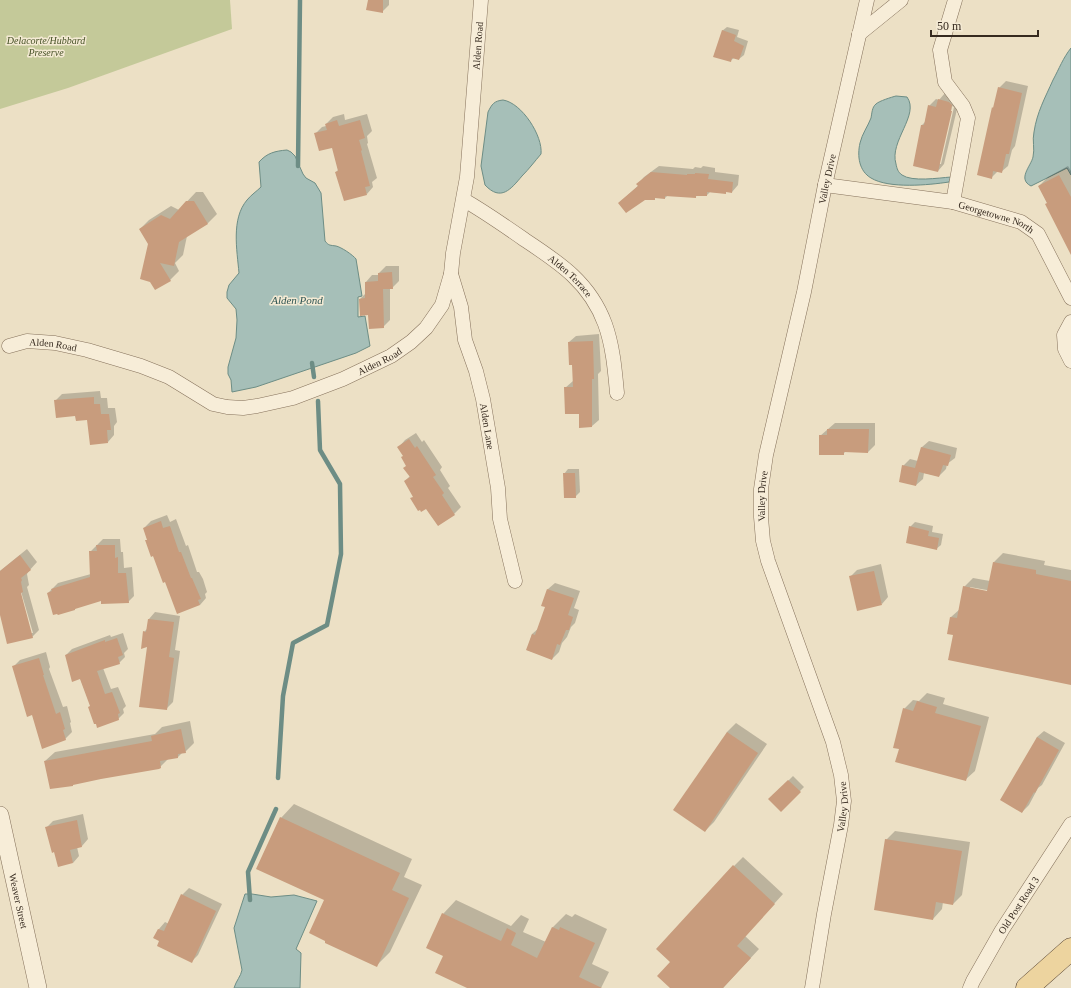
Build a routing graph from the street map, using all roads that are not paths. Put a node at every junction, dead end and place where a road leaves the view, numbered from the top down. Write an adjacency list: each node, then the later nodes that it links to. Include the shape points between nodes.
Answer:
1 (480, 0): 7 (street, Alden Road)
2 (868, 0): 5 (street, Valley Drive)
3 (901, 0): 5 (street)
4 (954, 0): 8 (street, Georgetowne North, via 940,50 945,82 963,106 968,118)
5 (859, 34): 6 (street, Valley Drive)
6 (825, 185): 8 (street, Georgetowne North); 20 (street, Valley Drive, via 804,292 766,455 761,489 763,541 768,561 833,742 844,801 842,825)
7 (464, 200): 9 (street, Alden Road); 14 (street, Alden Terrace, via 556,260 581,283 594,301 605,324 611,347)
8 (953, 202): 10 (street, Georgetowne North, via 1022,222 1038,234)
9 (451, 274): 12 (street, Alden Road, via 442,305 426,328 391,356 343,379 293,398 257,406 233,408 213,404 169,377 87,350 55,343 27,341); 15 (street, Alden Lane, via 461,307 465,340 483,399 498,488 500,519)
10 (1071, 298)
11 (1071, 322): 13 (street, via 1064,335 1065,349)
12 (9, 346)
13 (1071, 361)
14 (617, 394)
15 (515, 581)
16 (0, 815): 19 (street, Weaver Street)
17 (1071, 824): 21 (street, Old Post Road 3, via 1002,930)
18 (1071, 949): 22 (main road)
19 (38, 988)
20 (812, 988)
21 (970, 988)
22 (1027, 988)

